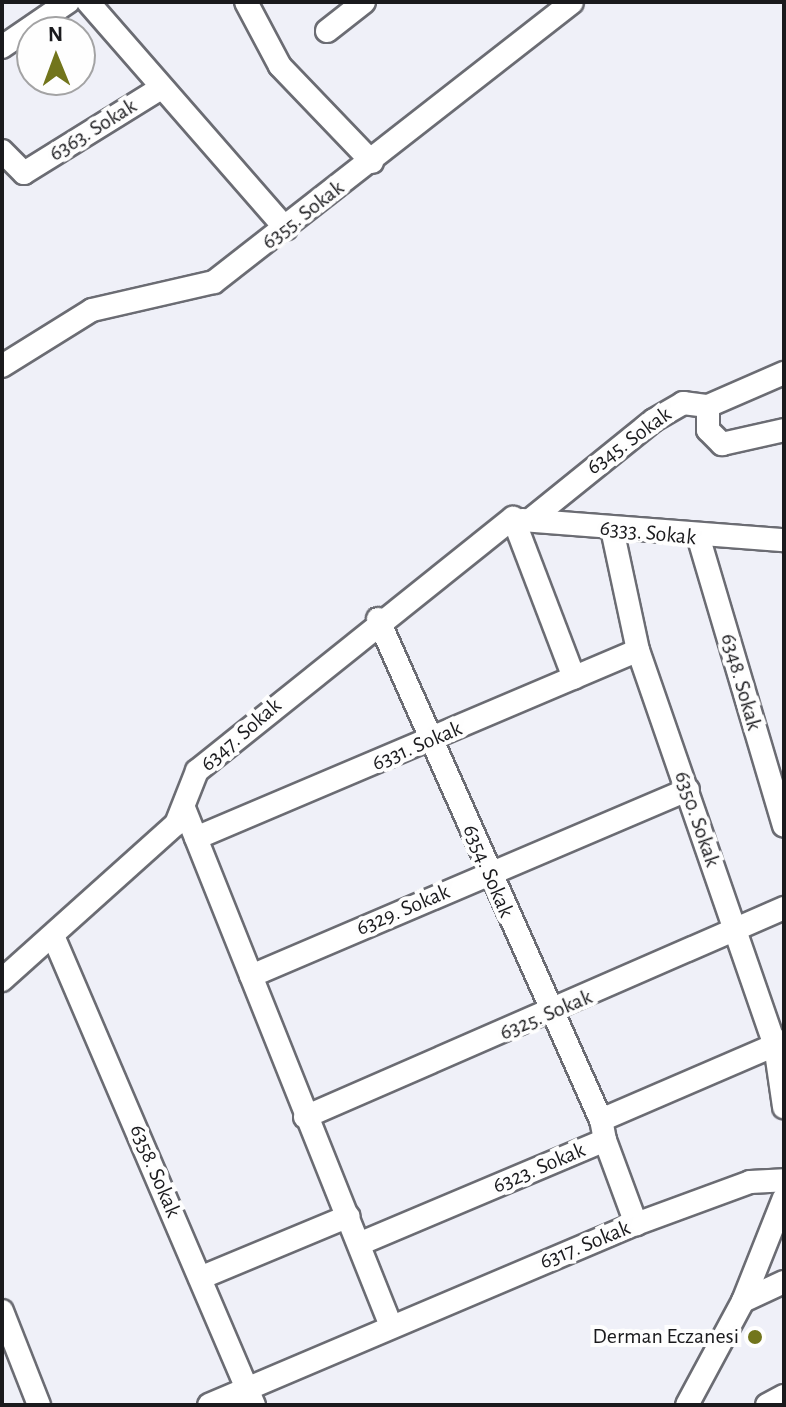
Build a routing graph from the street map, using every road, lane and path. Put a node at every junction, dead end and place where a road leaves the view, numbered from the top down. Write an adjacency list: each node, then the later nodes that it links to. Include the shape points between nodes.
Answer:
1 (68, 2): 7 (street)
2 (88, 2): 8 (street)
3 (246, 2): 10 (street, via 280,66)
4 (364, 2): 6 (street)
5 (566, 4): 10 (street, 6355. Sokak)
6 (327, 31)
7 (2, 47)
8 (161, 88): 9 (street, 6363. Sokak, via 24,173); 11 (street)
9 (2, 151)
10 (372, 162): 11 (street, 6355. Sokak)
11 (286, 229): 12 (street, 6355. Sokak, via 214,282 92,310)
12 (2, 366)
13 (784, 373): 14 (street, 6345. Sokak)
14 (708, 406): 15 (street, via 708,430 722,444); 16 (street, 6345. Sokak, via 683,403 654,420)
15 (784, 430)
16 (521, 519): 17 (street, 6333. Sokak); 20 (street, 6347. Sokak); 22 (street)
17 (612, 529): 18 (street, 6333. Sokak); 21 (street, 6350. Sokak)
18 (699, 539): 19 (street, 6333. Sokak); 26 (street, 6348. Sokak)
19 (784, 540)
20 (378, 619): 23 (street, 6354. Sokak); 25 (street, 6347. Sokak, via 197,771)
21 (638, 650): 22 (street, 6331. Sokak); 24 (street, 6350. Sokak)
22 (574, 678): 23 (street, 6331. Sokak)
23 (433, 740): 27 (street, 6331. Sokak); 28 (street, 6354. Sokak)
24 (688, 790): 28 (street, 6329. Sokak); 30 (street, 6350. Sokak)
25 (184, 808): 27 (street); 31 (street, 6347. Sokak, via 176,824)
26 (784, 826)
27 (196, 838): 32 (street)
28 (488, 873): 32 (street, 6329. Sokak); 34 (street, 6354. Sokak)
29 (784, 908): 30 (street, 6325. Sokak)
30 (735, 933): 34 (street, 6325. Sokak); 35 (street, 6350. Sokak)
31 (54, 938): 33 (street, 6347. Sokak); 44 (street, 6358. Sokak)
32 (251, 976): 37 (street)
33 (2, 980)
34 (550, 1014): 37 (street, 6325. Sokak); 38 (street, 6354. Sokak)
35 (779, 1043): 36 (street, 6350. Sokak); 38 (street, 6323. Sokak)
36 (784, 1107)
37 (305, 1117): 41 (street)
38 (603, 1130): 42 (street, 6354. Sokak); 43 (street, 6323. Sokak)
39 (784, 1180): 42 (street, 6317. Sokak, via 750,1182)
40 (784, 1198): 46 (street)
41 (349, 1216): 43 (street); 44 (street)
42 (636, 1224): 48 (street, 6317. Sokak)
43 (359, 1244): 48 (street)
44 (200, 1278): 50 (street, 6358. Sokak)
45 (784, 1282): 46 (street)
46 (743, 1301): 53 (street)
47 (2, 1311): 51 (street)
48 (391, 1326): 50 (street, 6317. Sokak)
49 (784, 1396): 54 (street)
50 (251, 1397): 52 (street, 6317. Sokak)
51 (39, 1405)
52 (209, 1405)
53 (687, 1405)
54 (767, 1405)

